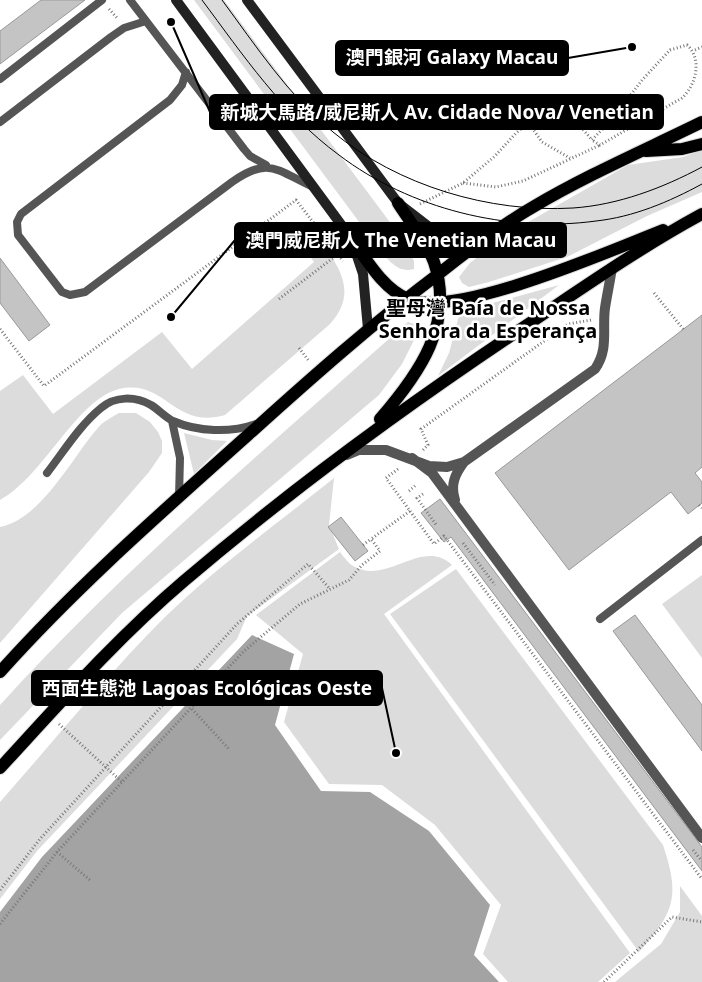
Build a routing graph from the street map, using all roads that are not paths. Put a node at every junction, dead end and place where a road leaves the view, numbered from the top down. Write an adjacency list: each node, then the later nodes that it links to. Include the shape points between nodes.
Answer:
1 (102, 0): 7 (lane)
2 (130, 0): 5 (lane)
3 (176, 0): 13 (main road)
4 (247, 0): 14 (main road)
5 (146, 20): 6 (lane); 8 (lane, via 124,28)
6 (186, 72): 12 (lane, via 244,149); 12 (lane, via 182,85 170,100 21,214 17,222 18,235 56,287 70,295 85,292 238,178 255,167)
7 (0, 80)
8 (0, 122)
9 (702, 122): 11 (main road)
10 (702, 144): 11 (main road)
11 (641, 152): 16 (main road, via 533,207)
12 (268, 166): 13 (lane)
13 (314, 188): 17 (main road)
14 (403, 207): 16 (main road, via 433,230); 19 (main road, via 424,242)
15 (696, 217): 18 (main road); 21 (main road, via 536,279)
16 (488, 236): 19 (main road)
17 (351, 238): 20 (main road, via 386,283); 22 (main road, via 366,291)
18 (612, 268): 25 (main road); 28 (street, via 605,309 605,348 595,369)
19 (437, 275): 20 (main road); 21 (main road)
20 (406, 299): 21 (main road, via 418,303); 22 (main road)
21 (441, 303): 25 (main road, via 438,326 421,364)
22 (368, 329): 24 (main road)
23 (172, 420): 24 (lane, via 210,430 242,429); 29 (lane, via 150,405 129,398 117,399 102,407); 30 (lane, via 180,458)
24 (262, 422): 30 (main road)
25 (367, 435): 27 (main road)
26 (412, 458): 27 (street, via 386,450 359,450); 28 (street, via 429,466 447,467); 31 (street, via 432,473)
27 (334, 460): 35 (main road, via 182,582 102,658)
28 (464, 462): 31 (street, via 453,482)
29 (47, 473)
30 (179, 497): 34 (main road, via 41,626)
31 (456, 505): 36 (street)
32 (702, 540): 33 (lane)
33 (600, 618)
34 (0, 672)
35 (0, 768)
36 (702, 838)

